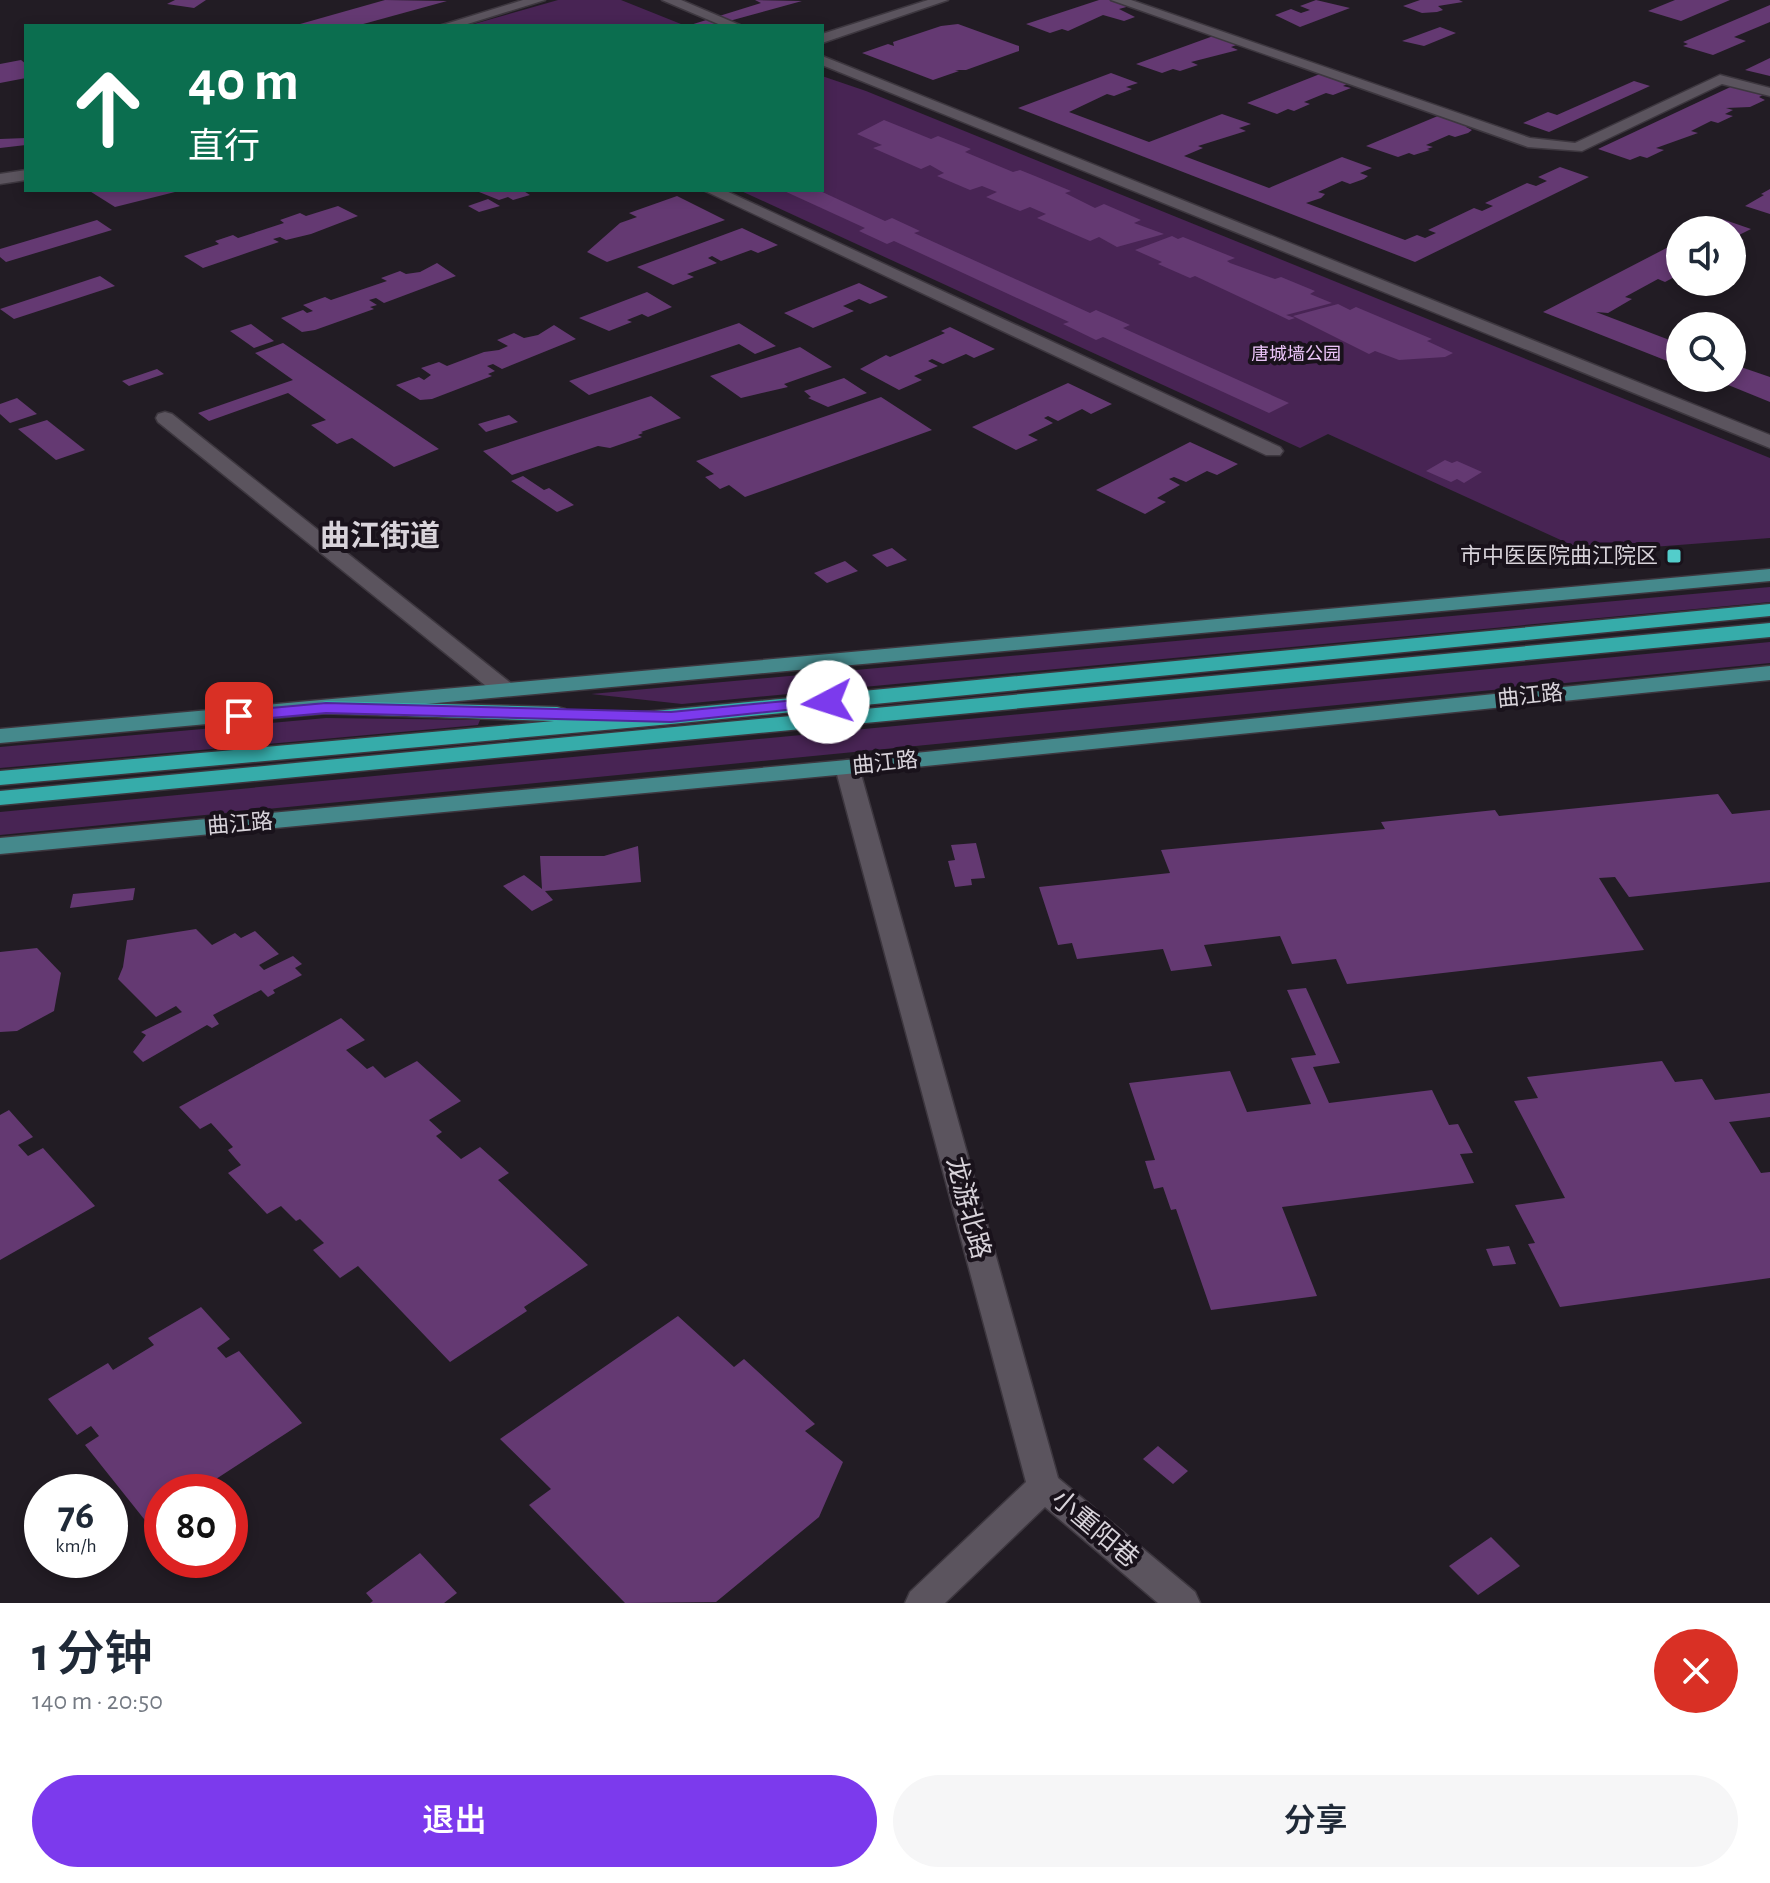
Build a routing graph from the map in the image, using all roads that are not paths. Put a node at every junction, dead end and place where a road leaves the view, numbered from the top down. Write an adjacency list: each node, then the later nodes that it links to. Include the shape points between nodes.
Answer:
1 (538, 0): 5 (street)
2 (669, 0): 6 (street)
3 (941, 0): 7 (street)
4 (1118, 0): 9 (street, via 1528,142 1577,148 1720,79)
5 (453, 24)
6 (730, 24)
7 (824, 38)
8 (824, 61): 14 (street)
9 (1770, 92)
10 (24, 175): 11 (street)
11 (0, 179)
12 (715, 192): 15 (street)
13 (165, 418): 20 (street)
14 (1770, 442)
15 (1273, 451)
16 (1770, 575): 20 (main road)
17 (1770, 610): 22 (highway)
18 (1770, 630): 26 (highway, 曲江路)
19 (1770, 673): 24 (main road, 曲江路)
20 (504, 689): 21 (main road)
21 (326, 708): 22 (highway); 23 (main road)
22 (671, 717): 25 (highway)
23 (0, 736)
24 (847, 767): 27 (main road, 曲江路); 28 (street, 龙游北路)
25 (0, 778)
26 (0, 798)
27 (0, 846)
28 (1044, 1486): 29 (street); 30 (street, 小重阳巷)
29 (922, 1603)
30 (1183, 1603)

